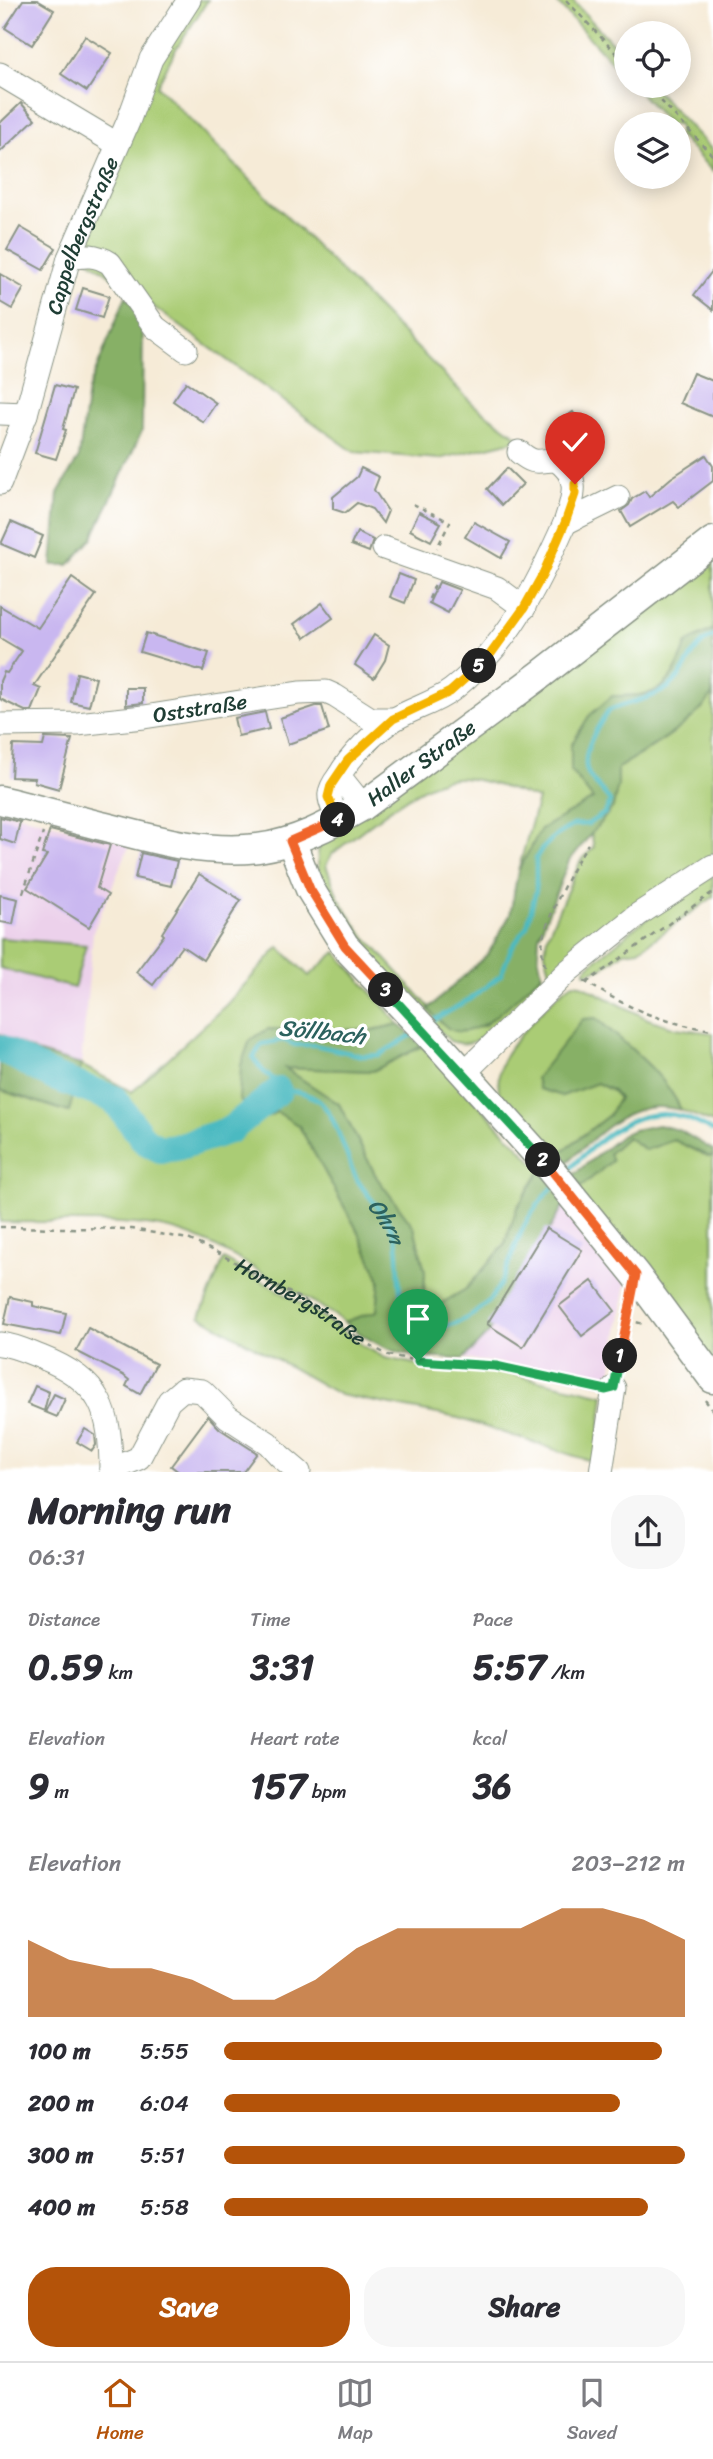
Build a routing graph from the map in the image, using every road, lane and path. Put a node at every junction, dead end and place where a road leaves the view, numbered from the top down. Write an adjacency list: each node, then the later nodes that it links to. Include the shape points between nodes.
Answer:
1 (189, 0): 6 (street, Cappelbergstraße, via 150,59)
2 (566, 0): 3 (path)
3 (614, 51)
4 (0, 74): 6 (street)
5 (658, 98): 7 (path)
6 (117, 144): 8 (street, Cappelbergstraße)
7 (713, 156)
8 (69, 258): 9 (street, via 91,255 110,263 155,327); 11 (street, Cappelbergstraße)
9 (186, 350)
10 (0, 413): 11 (street)
11 (26, 415): 13 (street, Cappelbergstraße)
12 (519, 452): 16 (street, via 538,463 556,460 571,472 575,494)
13 (0, 483)
14 (618, 497): 16 (street)
15 (413, 504): 19 (path, via 450,522)
16 (565, 523): 20 (street)
17 (713, 541): 25 (main road, Haller Straße)
18 (384, 548): 19 (street)
19 (429, 564): 20 (street, via 497,587)
20 (524, 608): 21 (street, via 487,659 450,692)
21 (393, 719): 22 (street, Oststraße, via 371,719 326,692 77,724); 23 (street, via 348,760)
22 (0, 725)
23 (339, 776): 25 (street); 27 (street, via 328,797)
24 (0, 800): 26 (main road, Haller Straße)
25 (363, 806): 27 (main road, Haller Straße)
26 (50, 813): 28 (main road, Haller Straße, via 184,847 234,850); 32 (path)
27 (338, 820): 28 (main road, Haller Straße)
28 (290, 841): 35 (main road, via 310,889 345,946)
29 (588, 844): 33 (path, via 544,935 541,953)
30 (713, 866): 33 (street, via 639,914)
31 (713, 892): 33 (path)
32 (23, 893)
33 (569, 980): 34 (path, via 648,1015); 35 (street)
34 (713, 1030)
35 (464, 1073): 37 (main road)
36 (0, 1227): 40 (path, Hornbergstraße, via 132,1229 188,1239 321,1310 388,1355 496,1366)
37 (636, 1275): 39 (main road); 40 (path)
38 (0, 1344): 41 (street, via 53,1362 85,1381 102,1403 111,1436)
39 (713, 1379)
40 (614, 1388): 43 (street)
41 (111, 1471): 42 (street, via 139,1458 169,1401 183,1389 202,1391)
42 (299, 1472)
43 (601, 1472)

